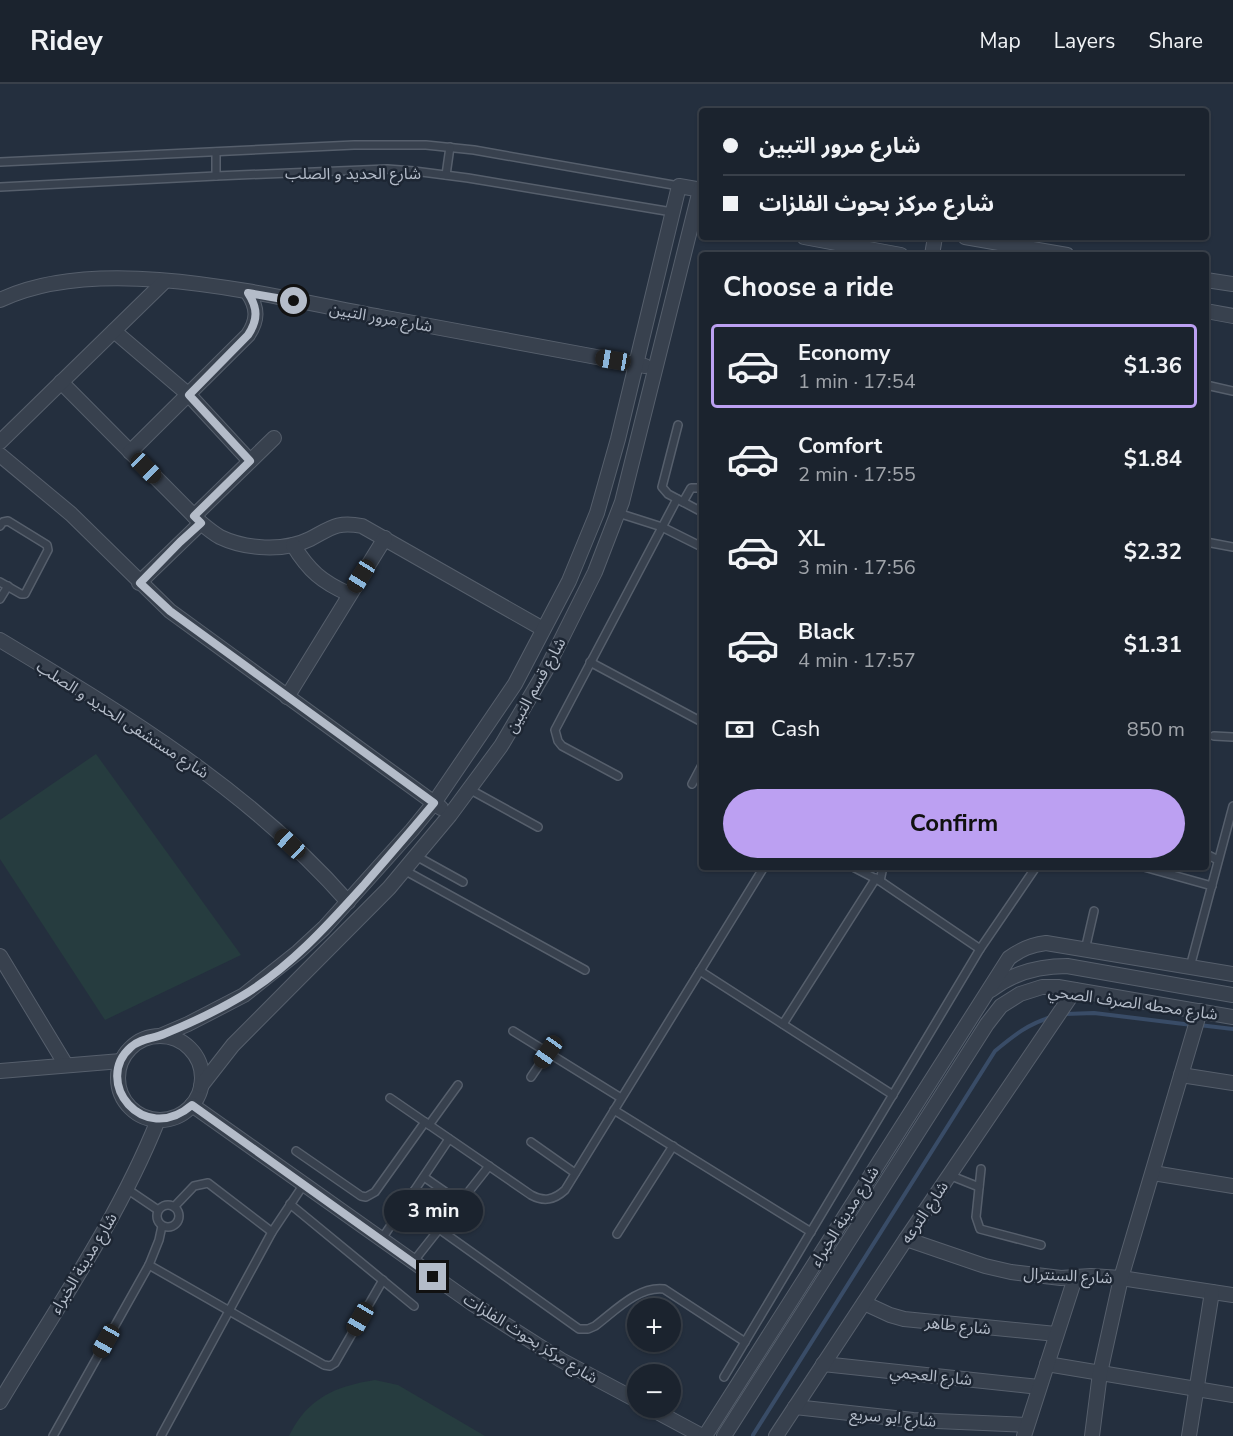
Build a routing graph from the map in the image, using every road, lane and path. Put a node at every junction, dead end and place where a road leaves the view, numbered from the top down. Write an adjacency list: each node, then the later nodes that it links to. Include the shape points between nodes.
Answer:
1 (450, 147): 2 (lane, شارع الحديد و الصلب, via 378,144); 4 (lane); 6 (lane, شارع الحديد و الصلب)
2 (216, 152): 3 (lane, شارع الحديد و الصلب); 5 (lane)
3 (0, 162)
4 (446, 175): 5 (lane, شارع الحديد و الصلب, via 387,170); 9 (lane, شارع الحديد و الصلب)
5 (216, 176): 7 (lane, شارع الحديد و الصلب)
6 (679, 186): 8 (street, شارع الحديد و الصلب); 9 (street, شارع قسم التبين)
7 (0, 187)
8 (699, 190)
9 (672, 212): 10 (street, شارع الحديد و الصلب); 23 (street, شارع قسم التبين)
10 (697, 217): 24 (street, شارع قسم التبين)
11 (820, 240): 13 (street)
12 (982, 240): 14 (street)
13 (885, 252)
14 (1050, 252)
15 (1209, 280): 17 (street)
16 (165, 281): 18 (street, شارع مرور التبين); 19 (street, شارع مرور التبين, via 108,277); 22 (street)
17 (1233, 284)
18 (248, 293): 23 (street, شارع مرور التبين); 28 (street, via 255,302 255,325)
19 (3, 295)
20 (1209, 312): 21 (street)
21 (1233, 316)
22 (114, 331): 25 (street); 28 (street)
23 (636, 364): 24 (street, شارع مرور التبين); 52 (street, شارع قسم التبين, via 597,513 580,559)
24 (656, 368): 38 (street, شارع قسم التبين)
25 (62, 382): 31 (street); 32 (street)
26 (1209, 386): 27 (lane)
27 (1233, 391)
28 (189, 395): 32 (street); 34 (street)
29 (678, 425): 36 (lane, via 662,486)
30 (274, 438): 34 (street)
31 (0, 442)
32 (130, 452): 39 (street)
33 (0, 455): 48 (street, via 72,514)
34 (250, 461): 39 (street)
35 (699, 488): 36 (lane, via 691,488)
36 (680, 500): 37 (lane); 41 (lane)
37 (699, 510)
38 (618, 513): 41 (lane); 62 (street, شارع قسم التبين, via 595,572 546,670 501,746)
39 (197, 520): 44 (street, via 218,536 236,543); 48 (street)
40 (0, 526): 49 (lane, via 8,520 47,545 48,550 27,592 21,594)
41 (662, 527): 45 (lane); 54 (lane)
42 (385, 538): 44 (street, via 350,524 325,529); 50 (street); 52 (street)
43 (1209, 543): 46 (lane)
44 (293, 545): 50 (street, via 316,576)
45 (699, 546)
46 (1233, 547)
47 (0, 582): 49 (lane)
48 (140, 583): 55 (street, via 170,611)
49 (8, 586): 51 (lane)
50 (349, 594): 55 (street)
51 (0, 599)
52 (543, 629): 63 (street, شارع قسم التبين, via 515,684)
53 (0, 640): 79 (street, شارع مستشفى الحديد و الصلب, via 163,741 220,783 282,836)
54 (590, 662): 56 (lane); 60 (lane, via 556,726 555,736 562,746)
55 (287, 697): 63 (street)
56 (699, 720)
57 (1214, 736): 58 (lane)
58 (1233, 737)
59 (699, 771): 61 (lane)
60 (618, 776)
61 (692, 784)
62 (468, 789): 65 (street, شارع قسم التبين); 66 (lane)
63 (434, 803): 65 (street); 79 (street, شارع قسم التبين)
64 (1233, 806): 69 (lane)
65 (450, 815): 67 (street, شارع قسم التبين)
66 (538, 827)
67 (416, 856): 70 (street, شارع قسم التبين); 77 (lane)
68 (1209, 856): 69 (lane)
69 (1218, 860): 78 (lane)
70 (404, 870): 85 (lane); 105 (street, شارع قسم التبين, via 233,1045)
71 (762, 870): 86 (lane)
72 (859, 870): 76 (lane)
73 (882, 870): 76 (lane)
74 (1034, 870): 81 (lane)
75 (1155, 870): 78 (lane)
76 (878, 880): 81 (lane); 94 (lane)
77 (463, 882)
78 (1212, 886): 84 (lane)
79 (348, 902): 96 (street, شارع قسم التبين, via 298,952 244,995)
80 (1094, 911): 82 (lane)
81 (980, 949): 106 (lane)
82 (1085, 950): 84 (street, شارع مدينة الخبراء); 90 (street, شارع مدينة الخبراء, via 1046,943 1020,950 1009,958)
83 (1, 960): 99 (street)
84 (1190, 967): 87 (street, شارع مدينة الخبراء)
85 (585, 970)
86 (700, 971): 94 (lane); 108 (lane)
87 (1233, 974)
88 (1075, 990): 91 (street, شارع محطه الصرف الصحي, via 1042,987); 92 (street, شارع محطه الصرف الصحي); 121 (street, شارع الترعه)
89 (1233, 995): 90 (street, شارع محطه الصرف الصحي, via 1049,966 1014,975)
90 (983, 996): 167 (street, شارع مدينة الخبراء)
91 (1001, 1006): 168 (street, شارع مدينة الخبراء)
92 (1200, 1011): 93 (street, شارع محطه الصرف الصحي); 101 (street)
93 (1233, 1017)
94 (783, 1024): 106 (lane)
95 (513, 1031): 97 (lane)
96 (160, 1036): 98 (street, via 144,1039 130,1048); 105 (street, via 178,1040 192,1051 201,1068)
97 (548, 1052): 102 (lane); 108 (lane)
98 (121, 1061): 99 (street); 111 (street, via 117,1077 120,1093 142,1116)
99 (66, 1065): 100 (street)
100 (0, 1071)
101 (1181, 1075): 103 (street); 120 (street)
102 (531, 1077)
103 (1233, 1083)
104 (458, 1085): 112 (lane)
105 (201, 1086): 109 (street)
106 (893, 1095): 136 (lane)
107 (390, 1098): 112 (lane)
108 (621, 1098): 110 (lane)
109 (192, 1105): 111 (street, via 182,1113); 123 (street, شارع مركز بحوث الفلزات)
110 (614, 1110): 115 (lane); 119 (lane)
111 (158, 1120): 126 (street, شارع مدينة الخبراء)
112 (427, 1124): 113 (lane); 116 (lane, via 375,1192 366,1197)
113 (449, 1139): 117 (lane); 122 (lane)
114 (531, 1142): 119 (lane)
115 (673, 1146): 136 (lane); 137 (lane)
116 (296, 1151)
117 (489, 1166): 119 (lane, via 540,1199 549,1200 565,1190); 128 (lane)
118 (981, 1168): 125 (lane)
119 (575, 1173)
120 (1153, 1173): 124 (street); 144 (street)
121 (949, 1175): 125 (lane); 138 (street, شارع الترعه)
122 (424, 1177): 127 (lane); 128 (lane)
123 (304, 1184): 129 (lane); 139 (street, شارع مركز بحوث الفلزات)
124 (1233, 1186)
125 (979, 1187): 140 (lane, via 976,1217 980,1229)
126 (127, 1189): 131 (lane); 161 (street, شارع مدينة الخبراء)
127 (414, 1191): 132 (lane); 139 (lane)
128 (460, 1202): 132 (lane)
129 (290, 1204): 135 (lane); 145 (lane)
130 (174, 1207): 131 (lane, via 165,1205); 133 (lane, via 179,1214 178,1222); 135 (lane, via 194,1186 208,1183)
131 (158, 1210): 133 (lane, via 157,1219)
132 (450, 1215): 134 (lane)
133 (162, 1226): 142 (lane)
134 (439, 1229): 141 (lane); 152 (lane, via 579,1329 595,1326 637,1294 655,1288 664,1289)
135 (272, 1232): 150 (lane)
136 (811, 1232): 152 (lane)
137 (617, 1234)
138 (906, 1239): 143 (street, شارع السنترال, via 985,1266); 148 (street, شارع الترعه)
139 (381, 1240): 141 (street, شارع مركز بحوث الفلزات)
140 (1041, 1245)
141 (413, 1262): 159 (street, شارع مركز بحوث الفلزات, via 543,1349)
142 (149, 1265): 150 (lane); 165 (lane)
143 (1075, 1278): 144 (street, شارع السنترال); 151 (street)
144 (1121, 1278): 146 (street, شارع السنترال); 155 (street)
145 (383, 1280): 149 (lane); 150 (lane, via 330,1366)
146 (1212, 1292): 147 (street, شارع السنترال); 158 (street)
147 (1233, 1295)
148 (864, 1303): 151 (street, شارع طاهر, via 904,1319); 153 (street, شارع الترعه)
149 (414, 1306)
150 (229, 1311): 166 (lane)
151 (1056, 1334): 154 (street)
152 (745, 1342): 156 (lane)
153 (823, 1364): 157 (street, شارع العجمي); 162 (street, شارع الترعه)
154 (1047, 1364): 155 (street); 157 (street)
155 (1100, 1373): 158 (street); 170 (street)
156 (724, 1377)
157 (1039, 1387): 164 (street)
158 (1197, 1389): 160 (street); 171 (street)
159 (627, 1395)
160 (1233, 1395)
161 (0, 1402)
162 (795, 1407): 164 (street, شارع ابو سريع); 169 (street, شارع الترعه)
163 (669, 1418): 167 (street)
164 (1025, 1430)
165 (53, 1436)
166 (161, 1436)
167 (704, 1436)
168 (724, 1436)
169 (776, 1436)
170 (1092, 1436)
171 (1189, 1436)

